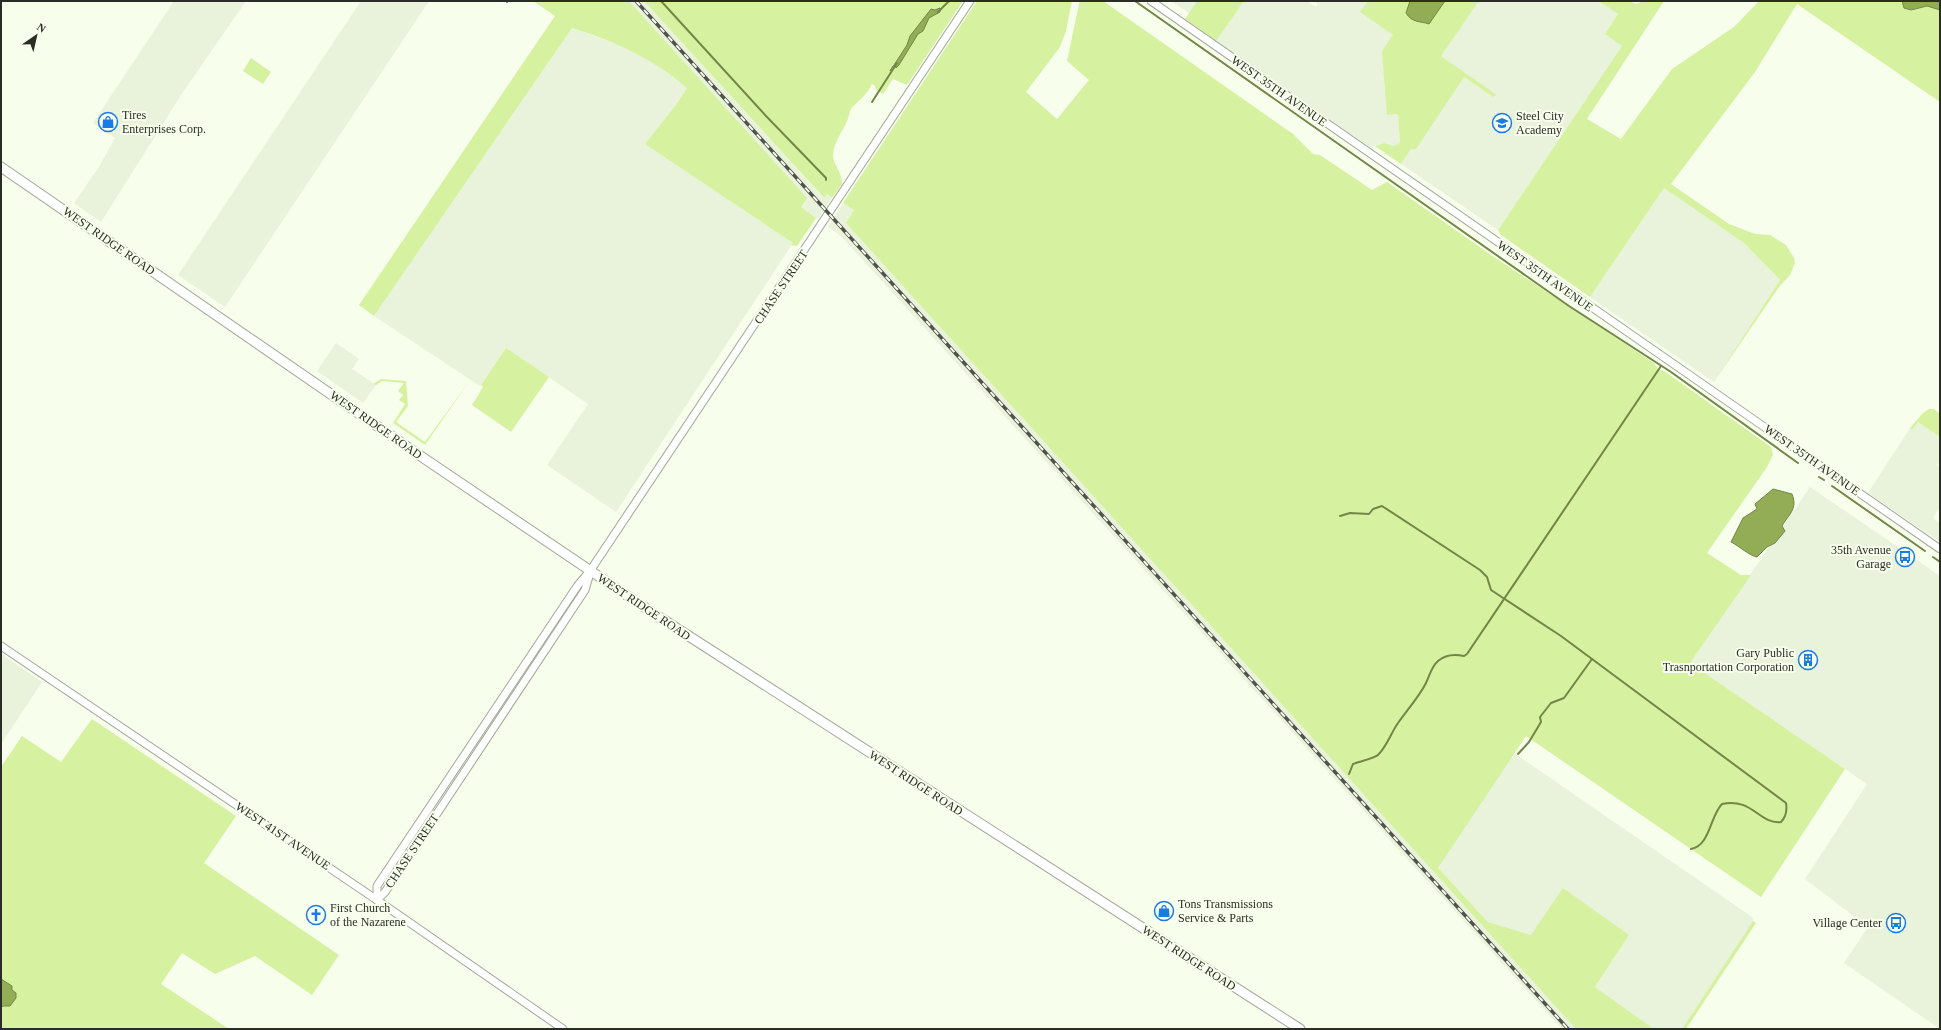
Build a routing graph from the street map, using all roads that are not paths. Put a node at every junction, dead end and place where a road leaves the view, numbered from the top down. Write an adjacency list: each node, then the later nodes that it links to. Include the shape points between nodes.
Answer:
1 (970, 1): 5 (street, CHASE STREET)
2 (1151, 1): 4 (street, WEST 35TH AVENUE)
3 (1, 167): 5 (main road, WEST RIDGE ROAD)
4 (1940, 549)
5 (590, 571): 7 (street, CHASE STREET, via 578,585 377,886); 9 (main road, WEST RIDGE ROAD, via 817,720)
6 (1, 646): 7 (street, WEST 41ST AVENUE)
7 (377, 900): 8 (street, WEST 41ST AVENUE)
8 (563, 1029)
9 (1300, 1029)

